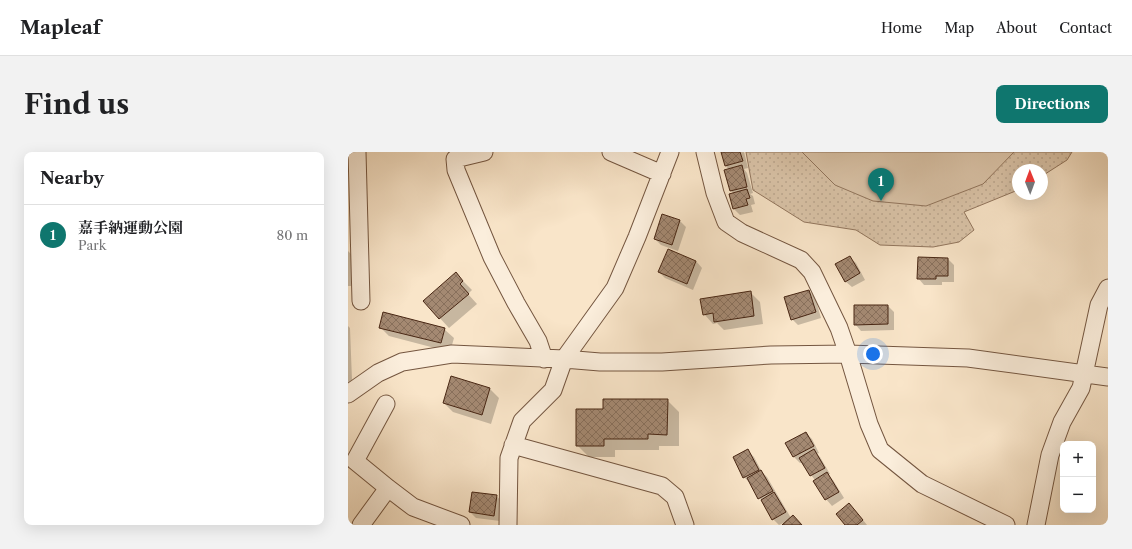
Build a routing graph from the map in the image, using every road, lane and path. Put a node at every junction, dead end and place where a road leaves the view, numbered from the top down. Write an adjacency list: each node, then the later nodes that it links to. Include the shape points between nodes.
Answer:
1 (357, 152): 8 (street)
2 (484, 152): 10 (street, via 455,159 456,170 492,257 538,341)
3 (612, 152): 6 (street)
4 (670, 152): 6 (street)
5 (704, 152): 9 (street, via 726,222 742,233 801,260 812,272 839,328)
6 (662, 174): 11 (street, via 616,288)
7 (1108, 288): 12 (street, via 1099,305)
8 (361, 301)
9 (848, 354): 11 (street, via 770,355 662,362); 12 (street, via 968,358); 22 (street, via 869,424 880,450 922,484)
10 (544, 359): 11 (street); 14 (street, via 452,354 402,362 378,373)
11 (564, 359): 16 (street, via 553,390 522,421)
12 (1084, 373): 13 (street); 23 (street, via 1081,388 1062,422 1050,455)
13 (1108, 377)
14 (348, 394)
15 (386, 404): 17 (street, via 355,462)
16 (513, 445): 20 (street, via 509,458); 21 (street, via 662,486 675,497)
17 (388, 488): 18 (street); 19 (street, via 413,506)
18 (361, 525)
19 (461, 525)
20 (508, 525)
21 (685, 525)
22 (1006, 525)
23 (1036, 525)

